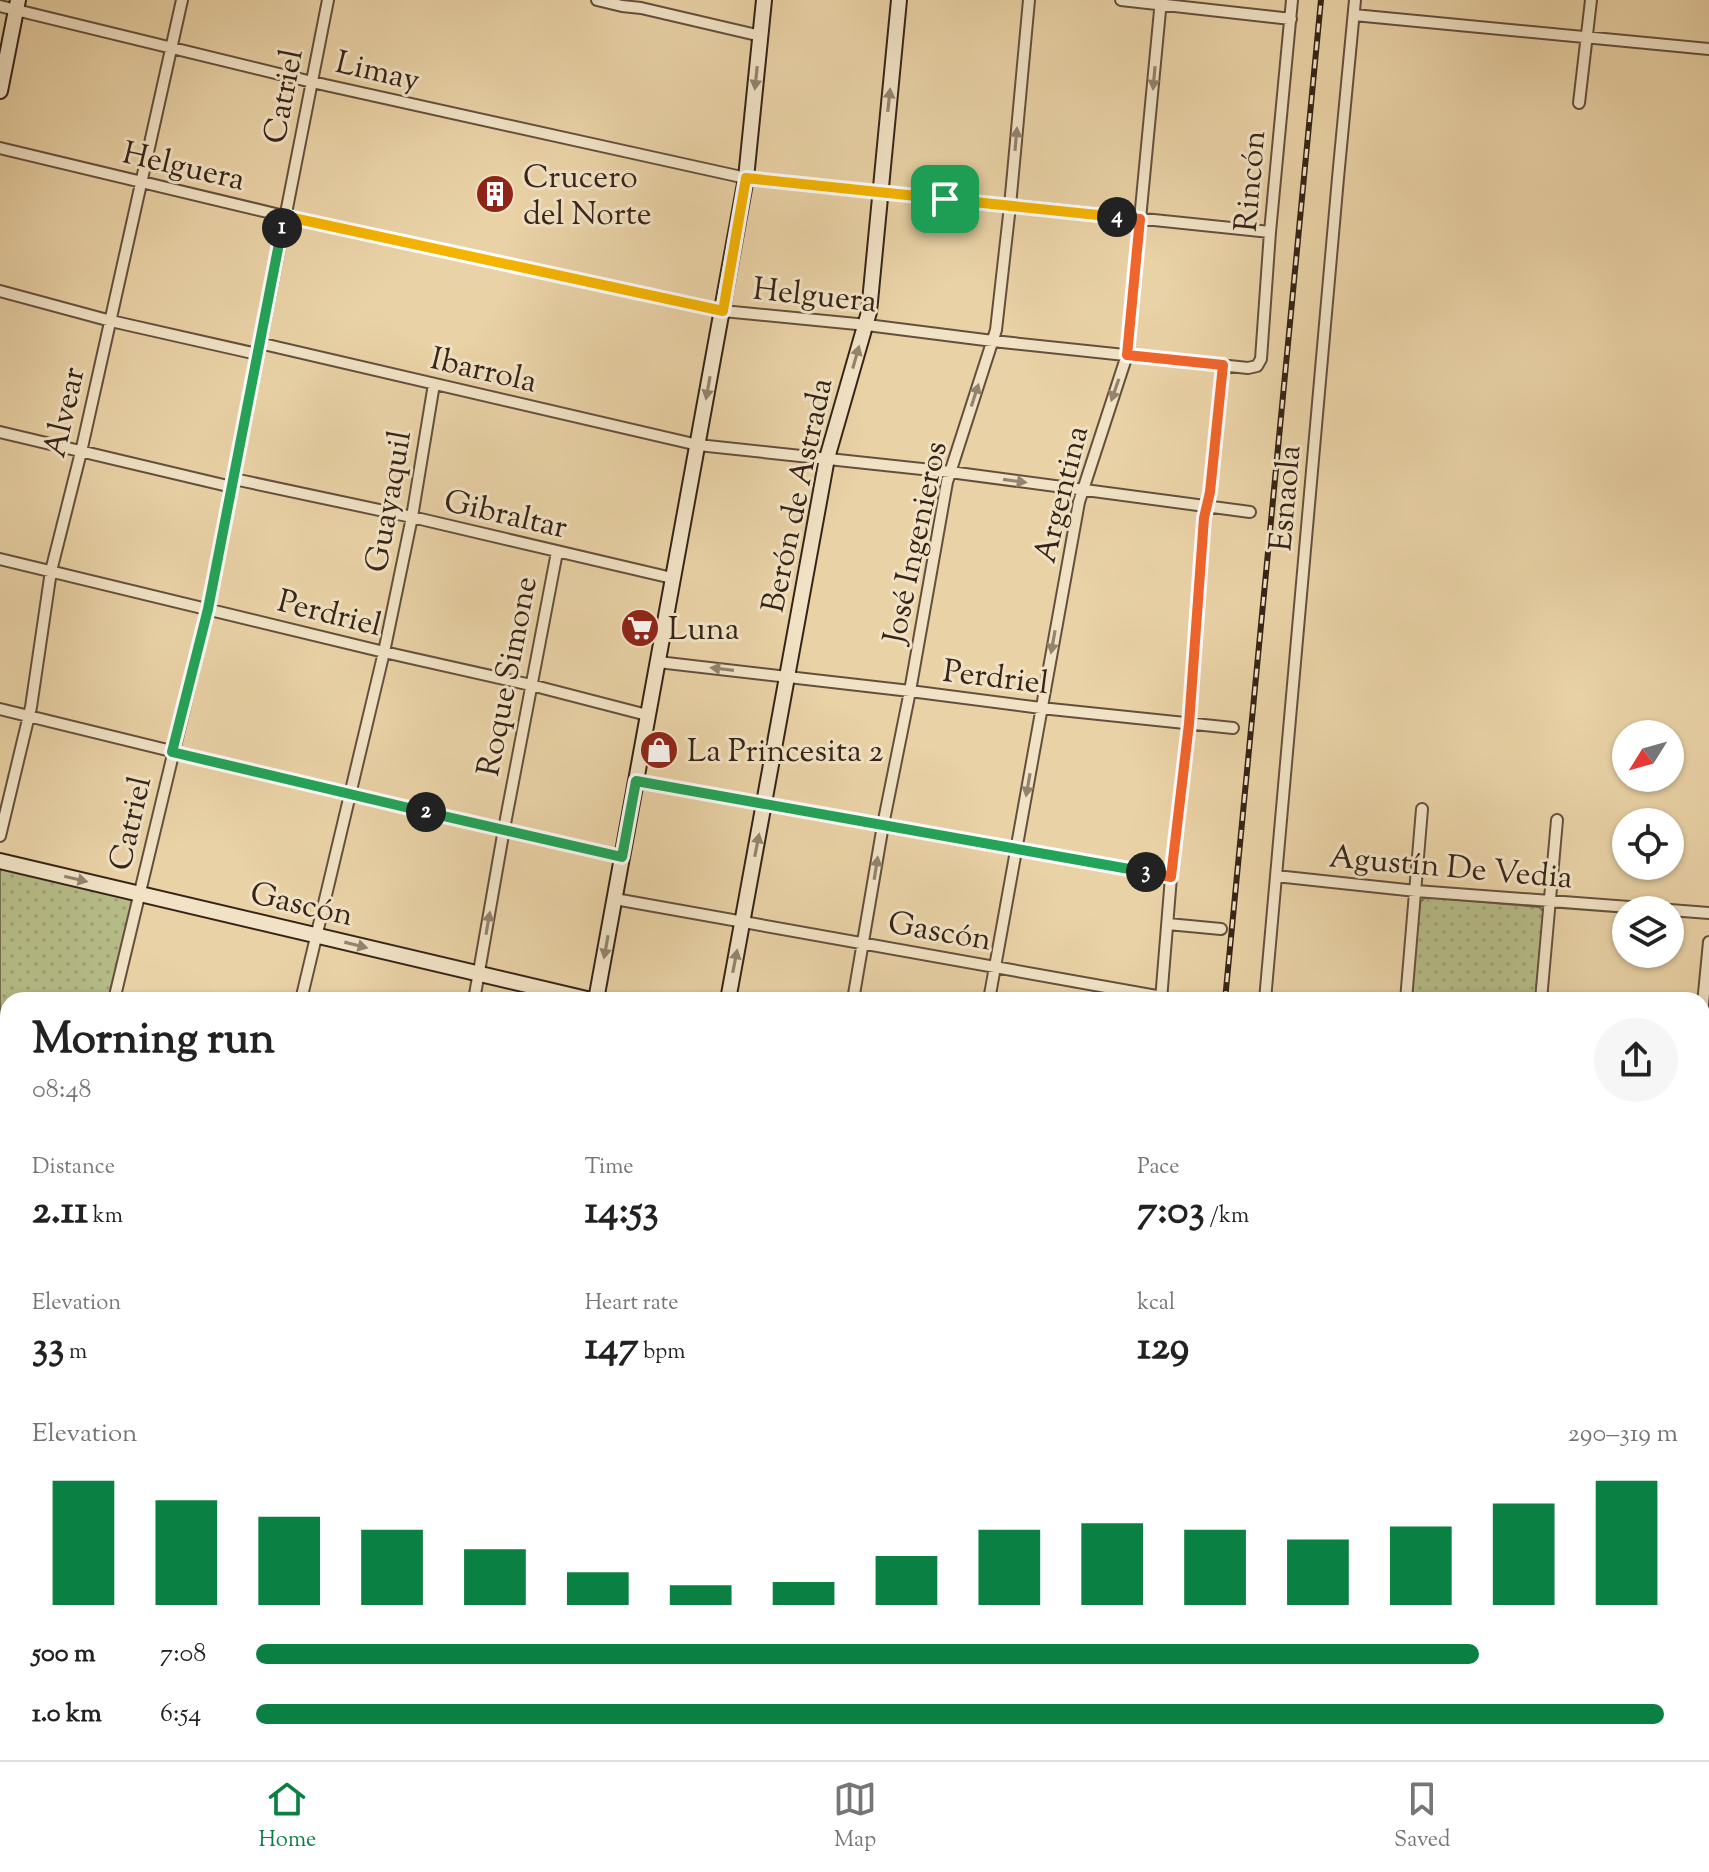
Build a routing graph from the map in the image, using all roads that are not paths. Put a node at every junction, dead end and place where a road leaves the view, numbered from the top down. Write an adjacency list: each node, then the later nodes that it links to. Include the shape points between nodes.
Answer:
1 (182, 0): 19 (street, Alvear)
2 (328, 0): 21 (street, Catriel)
3 (597, 0): 12 (street)
4 (764, 0): 17 (street)
5 (899, 0): 27 (street, Berón de Astrada, one-way to 5)
6 (1029, 0): 28 (street, José Ingenieros, one-way to 6)
7 (1121, 0): 11 (street)
8 (1292, 0): 16 (street, Rincón)
9 (1355, 0): 15 (street, Esnaola)
10 (1591, 0): 18 (street)
11 (1161, 2): 16 (street); 30 (street, Argentina, one-way to 30)
12 (633, 3): 17 (street)
13 (17, 5): 14 (street, Limay); 19 (street, Limay); 22 (street)
14 (0, 6)
15 (1354, 15): 18 (street); 80 (street, Esnaola)
16 (1291, 19): 31 (street, Rincón)
17 (761, 36): 25 (street, one-way to 25)
18 (1588, 36): 20 (street); 23 (street)
19 (171, 48): 21 (street, Limay); 26 (street, Alvear)
20 (1709, 49)
21 (312, 82): 25 (street, Limay); 29 (street, Catriel)
22 (0, 91)
23 (1579, 103)
24 (0, 148): 26 (street, Helguera)
25 (746, 178): 27 (street, Limay); 33 (street)
26 (142, 182): 29 (street, Helguera); 34 (street, Alvear)
27 (880, 191): 28 (street, Limay); 35 (street, Berón de Astrada)
28 (1010, 206): 30 (street, Limay); 36 (street, José Ingenieros)
29 (284, 216): 33 (street, Helguera); 37 (street, Catriel)
30 (1140, 219): 31 (street, Limay); 38 (street, Argentina)
31 (1270, 232): 40 (street, Rincón)
32 (0, 291): 34 (street, Ibarrola)
33 (723, 311): 35 (street, Helguera); 43 (street, one-way to 43)
34 (111, 321): 37 (street, Ibarrola); 44 (street, Alvear)
35 (867, 325): 36 (street, Helguera); 45 (street, Berón de Astrada, one-way to 35)
36 (993, 341): 38 (street, Helguera); 46 (street, José Ingenieros, one-way to 36)
37 (258, 348): 41 (street, Ibarrola); 47 (street, Catriel)
38 (1127, 355): 39 (street, Helguera); 48 (street, Argentina, one-way to 48)
39 (1223, 365): 40 (street, Helguera); 49 (street)
40 (1257, 366)
41 (434, 384): 43 (street, Ibarrola); 51 (street, Guayaquil)
42 (0, 432): 44 (street, Gibraltar)
43 (698, 445): 45 (street); 55 (street)
44 (81, 452): 47 (street, Gibraltar); 54 (street, Alvear)
45 (827, 458): 46 (street); 59 (street, Berón de Astrada)
46 (950, 472): 48 (street, one-way to 48); 61 (street, José Ingenieros)
47 (233, 483): 51 (street, Gibraltar); 56 (street, Catriel)
48 (1082, 491): 49 (street); 62 (street, Argentina, one-way to 62)
49 (1207, 506): 50 (street); 66 (street)
50 (1250, 512)
51 (412, 517): 52 (street, Gibraltar); 57 (street, Guayaquil)
52 (557, 552): 55 (street, Gibraltar); 60 (street, Roque Simone)
53 (0, 559): 54 (street, Perdriel)
54 (51, 571): 56 (street, Perdriel); 65 (street, Alvear)
55 (672, 578): 58 (street)
56 (208, 609): 57 (street, Perdriel); 68 (street, Catriel)
57 (384, 652): 60 (street, Perdriel); 70 (street, Guayaquil)
58 (658, 662): 59 (street, Perdriel, one-way to 58); 64 (street)
59 (787, 677): 61 (street, Perdriel); 71 (street, Berón de Astrada)
60 (531, 685): 64 (street, Perdriel); 75 (street, Roque Simone)
61 (910, 691): 62 (street, Perdriel); 74 (street, José Ingenieros)
62 (1041, 708): 66 (street, Perdriel); 77 (street, Argentina, one-way to 77)
63 (0, 709): 65 (street)
64 (647, 715): 69 (street)
65 (29, 716): 68 (street); 76 (street, Alvear)
66 (1189, 724): 67 (street, Perdriel); 81 (street)
67 (1233, 728)
68 (172, 752): 70 (street); 83 (street, Catriel)
69 (636, 781): 71 (street); 78 (street)
70 (351, 795): 75 (street); 92 (street, Guayaquil)
71 (765, 803): 74 (street); 89 (street, Berón de Astrada, one-way to 71)
72 (1422, 809): 82 (street)
73 (1557, 820): 85 (street)
74 (883, 825): 77 (street); 94 (street, José Ingenieros, one-way to 74)
75 (504, 829): 78 (street); 96 (street, Roque Simone, one-way to 75)
76 (0, 836)
77 (1017, 848): 81 (street); 95 (street, Argentina)
78 (622, 857): 84 (street)
79 (0, 861): 83 (street, Gascón, one-way to 83)
80 (1276, 876): 82 (street, Agustín De Vedia); 107 (street, Esnaola)
81 (1171, 877): 90 (street)
82 (1416, 891): 85 (street, Agustín De Vedia); 108 (street)
83 (139, 894): 92 (street, Gascón); 97 (street, Catriel)
84 (615, 899): 89 (street, Gascón); 101 (street, one-way to 101)
85 (1550, 901): 86 (street, Agustín De Vedia); 109 (street)
86 (1612, 906)
87 (1684, 911): 88 (street, Agustín De Vedia)
88 (1709, 913)
89 (742, 922): 94 (street, Gascón); 102 (street, Berón de Astrada, one-way to 89)
90 (1168, 924): 91 (street); 106 (street)
91 (1221, 929)
92 (317, 936): 96 (street, Gascón, one-way to 96); 98 (street, Guayaquil)
93 (1709, 942): 110 (street)
94 (863, 945): 95 (street, Gascón); 103 (street, José Ingenieros)
95 (994, 968): 104 (street, Argentina); 105 (street, Gascón)
96 (479, 975): 99 (street, Roque Simone); 100 (street, Gascón)
97 (116, 992)
98 (303, 992)
99 (476, 992)
100 (557, 992)
101 (595, 992)
102 (729, 992)
103 (854, 992)
104 (990, 992)
105 (1124, 992)
106 (1163, 992)
107 (1266, 992)
108 (1407, 992)
109 (1542, 992)
110 (1704, 992)

